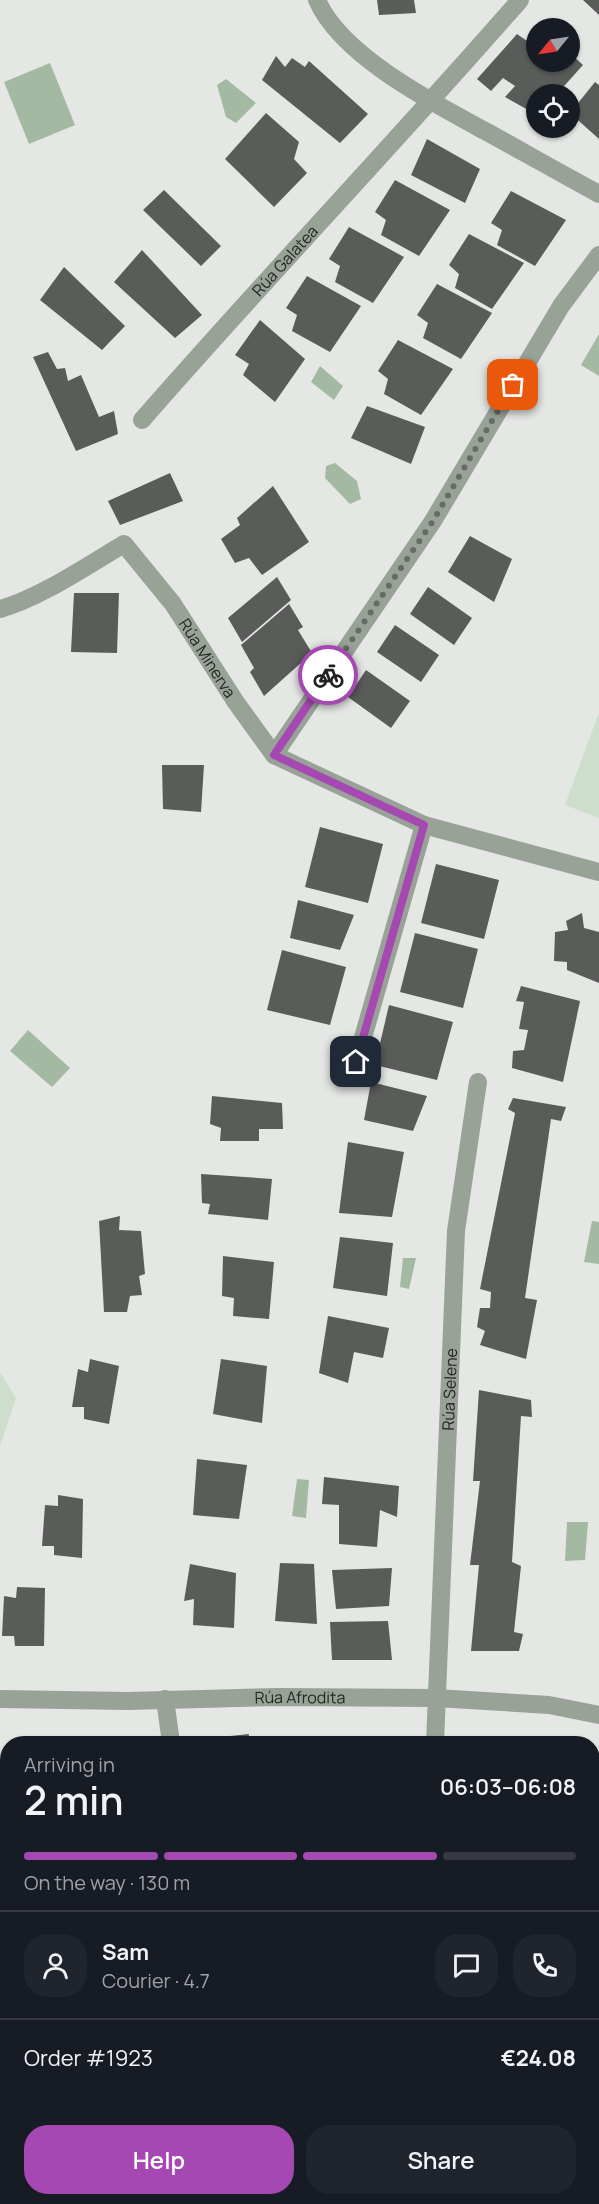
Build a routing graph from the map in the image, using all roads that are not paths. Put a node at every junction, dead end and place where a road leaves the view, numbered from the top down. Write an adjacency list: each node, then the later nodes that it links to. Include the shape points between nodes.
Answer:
1 (317, 0): 3 (street, via 345,39 387,73)
2 (520, 0): 3 (street, Rúa Galatea)
3 (431, 101): 4 (street); 6 (street, Rúa Galatea, via 243,304)
4 (599, 194)
5 (599, 255): 8 (street, via 561,306 433,521)
6 (142, 420)
7 (0, 609): 8 (street, Rúa Minerva, via 78,572 124,544 173,604)
8 (274, 755): 9 (street, Rúa Minerva)
9 (424, 825): 10 (street, Rúa Minerva); 11 (street)
10 (599, 872)
11 (356, 1062)
12 (478, 1082): 14 (street, Rúa Selene, via 456,1231)
13 (0, 1698): 15 (street, Rúa Afrodita)
14 (436, 1698): 15 (street, Rúa Afrodita); 16 (street, Rúa Afrodita, via 549,1705); 18 (street, Rúa Selene)
15 (165, 1699): 17 (street)
16 (599, 1715)
17 (170, 1736)
18 (435, 1736)

